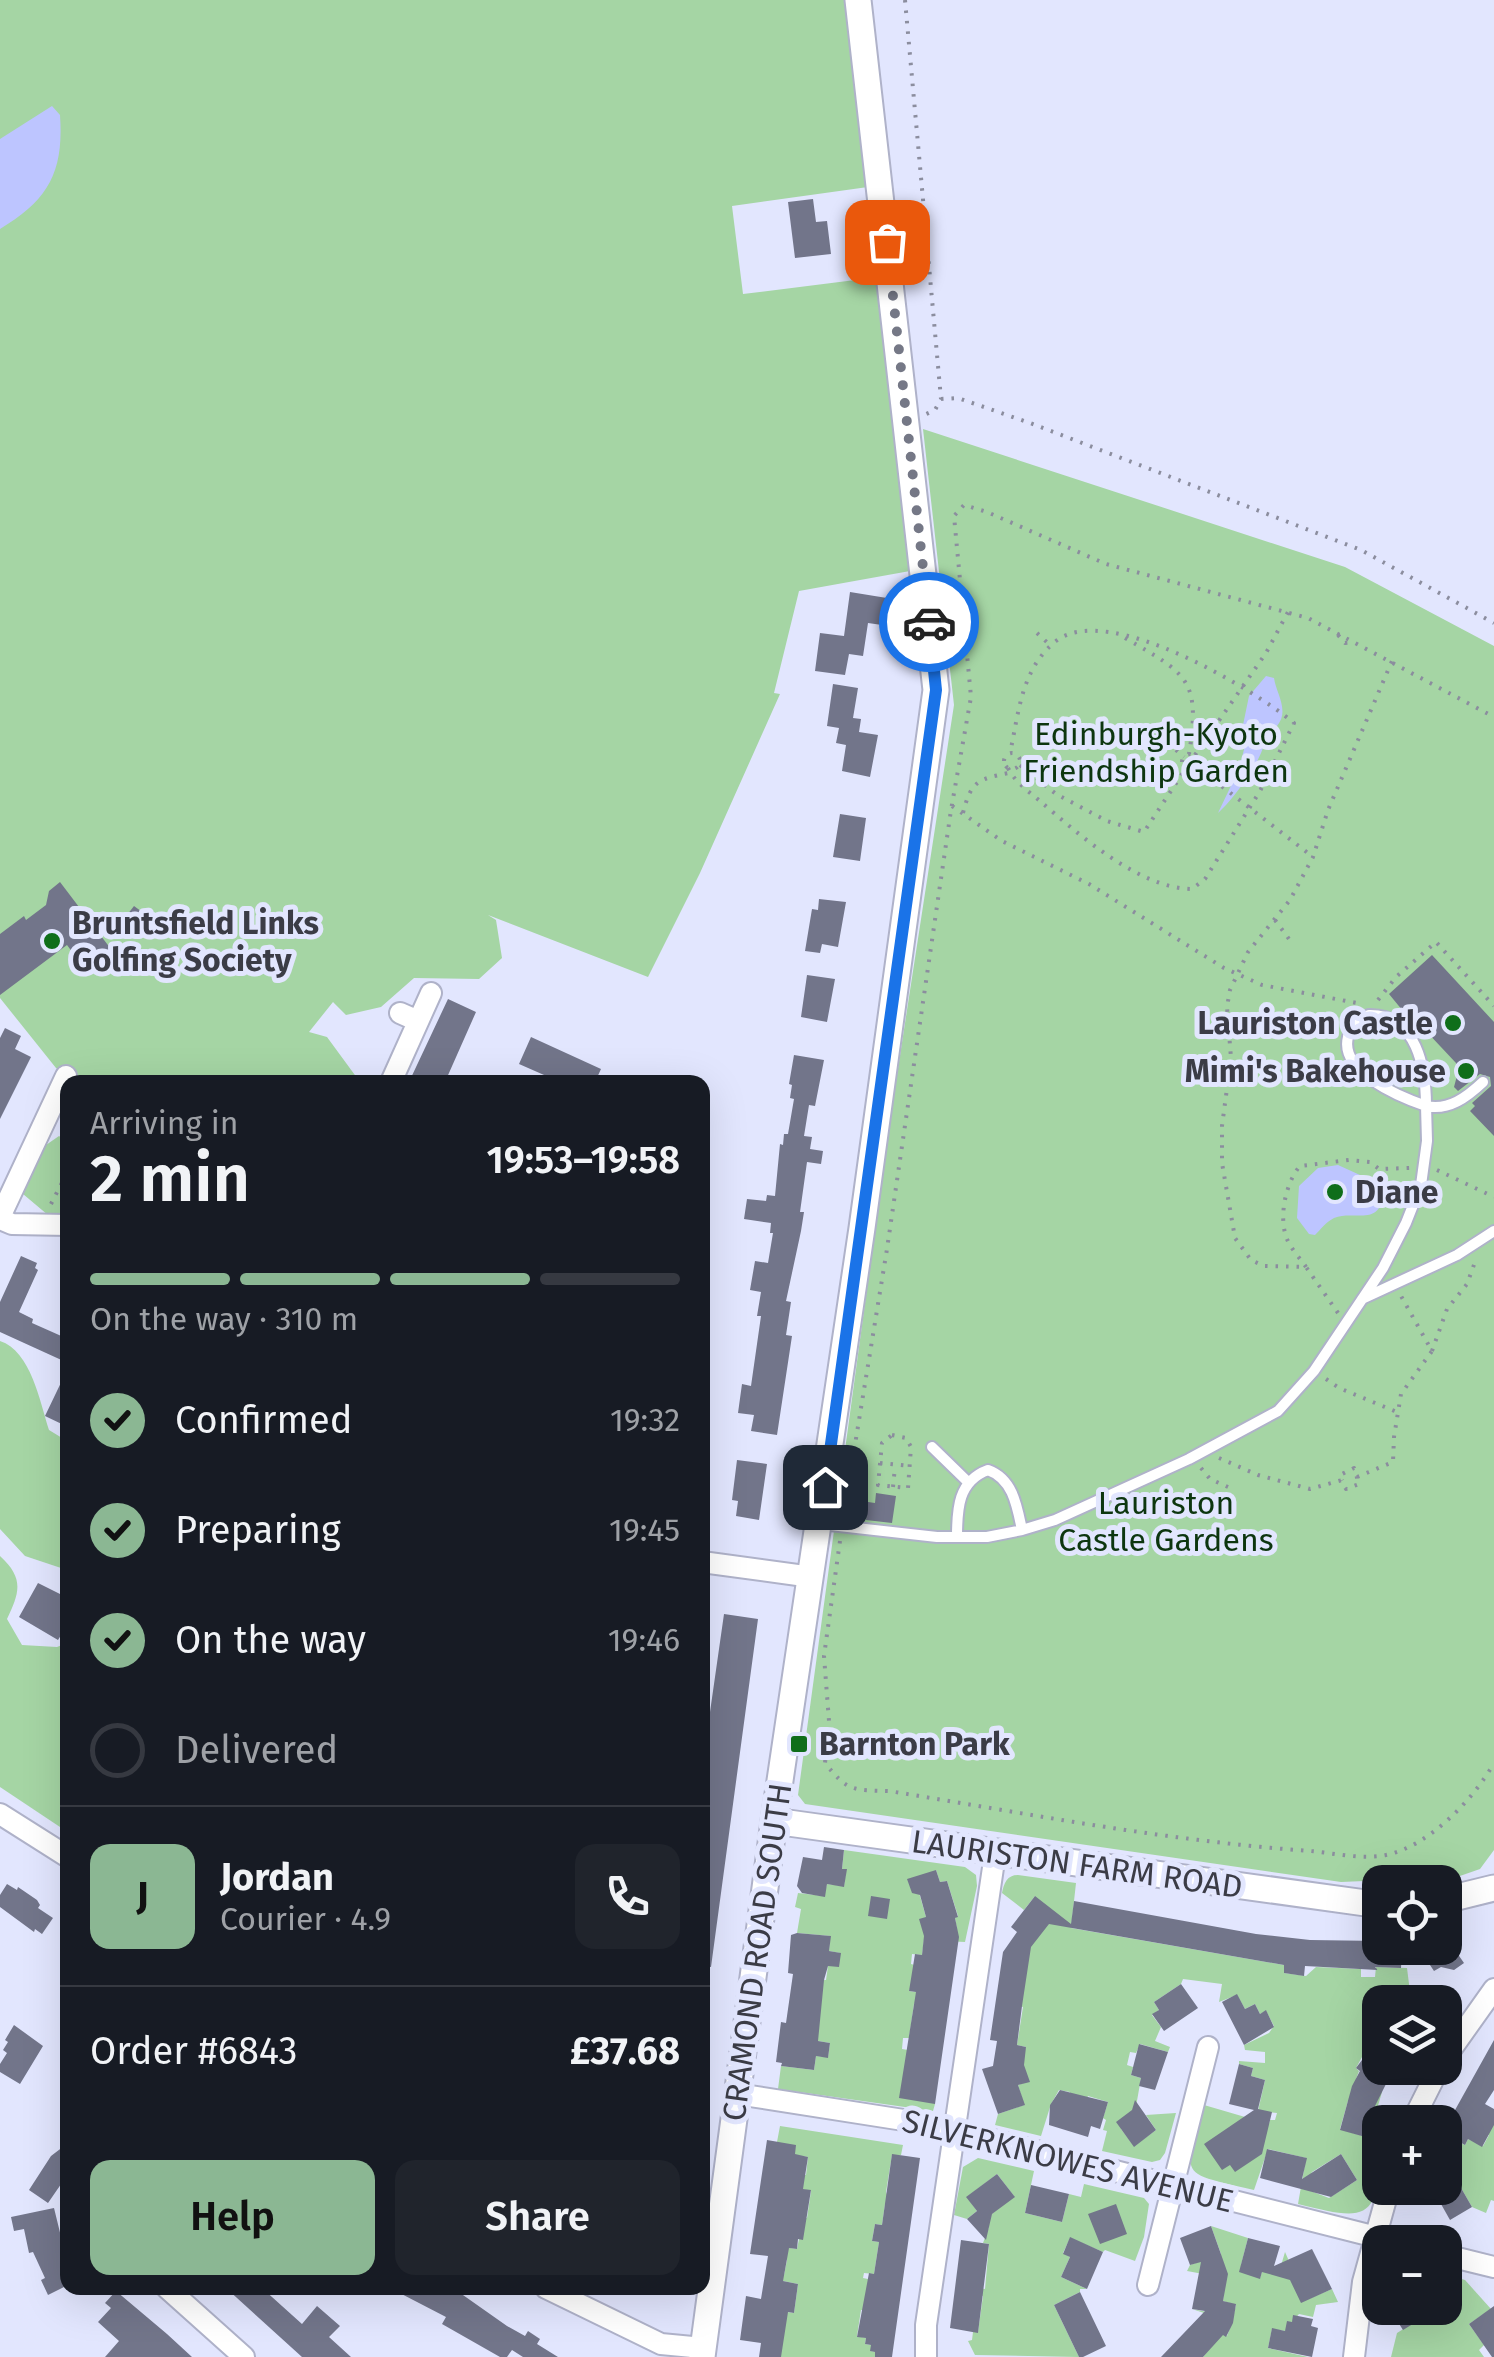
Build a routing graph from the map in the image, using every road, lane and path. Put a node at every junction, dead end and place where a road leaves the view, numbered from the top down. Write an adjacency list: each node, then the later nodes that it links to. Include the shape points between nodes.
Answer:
1 (858, 0): 4 (street, CRAMOND ROAD SOUTH)
2 (906, 0): 3 (path)
3 (941, 399): 4 (path, via 935,410); 6 (path, via 958,398 1361,550)
4 (908, 418): 59 (street, CRAMOND ROAD SOUTH, via 936,690)
5 (1288, 612): 10 (path); 11 (path); 20 (path, via 1106,564 964,505 954,516 971,697)
6 (1494, 622)
7 (1037, 633): 9 (path)
8 (1120, 635): 9 (path, via 1071,631); 11 (path, via 1199,661); 15 (path, via 1185,679 1195,704)
9 (1050, 646): 14 (path, via 1028,675)
10 (1392, 661): 12 (path); 23 (path)
11 (1241, 689): 15 (path); 21 (path, via 1294,723)
12 (1494, 716)
13 (1168, 743): 15 (path)
14 (1010, 753): 16 (path, via 1021,759); 19 (path)
15 (1190, 755): 17 (path); 18 (path)
16 (1020, 766): 18 (path, via 1106,821 1144,832); 19 (path)
17 (1196, 767): 18 (path); 21 (path)
18 (1186, 768)
19 (1009, 771): 21 (path, via 1112,858 1183,889 1204,880); 22 (path, via 976,783)
20 (952, 806): 22 (path); 59 (path, via 899,1171)
21 (1249, 809): 23 (path)
22 (963, 814): 26 (path)
23 (1313, 857): 24 (path)
24 (1275, 920): 25 (path); 26 (path)
25 (1290, 938)
26 (1237, 973): 29 (path); 42 (path, via 1228,1007 1231,1058 1222,1126 1229,1218 1251,1260)
27 (430, 993): 30 (street, via 409,1017)
28 (1494, 1006): 29 (path, via 1436,942 1396,977 1378,1000)
29 (1380, 1012): 33 (lane, via 1414,1042); 33 (lane, via 1354,1023 1348,1054 1378,1084)
30 (393, 1075)
31 (1483, 1082): 33 (lane, via 1445,1107)
32 (60, 1089): 37 (street)
33 (1426, 1106): 34 (lane)
34 (1424, 1164): 36 (path); 42 (path, via 1397,1170 1349,1160 1300,1166 1290,1178 1284,1227); 44 (lane, via 1406,1223)
35 (60, 1185): 38 (path)
36 (1494, 1197)
37 (0, 1218): 38 (street)
38 (37, 1224): 39 (street)
39 (60, 1225)
40 (1494, 1231): 41 (lane)
41 (1476, 1242): 43 (lane); 46 (path, via 1474,1268 1447,1309)
42 (1306, 1267): 45 (path)
43 (1395, 1286): 44 (lane); 46 (path)
44 (1361, 1300): 45 (lane)
45 (1346, 1322): 47 (lane)
46 (1432, 1351): 48 (path, via 1406,1382)
47 (1314, 1371): 48 (path); 50 (lane, via 1278,1411)
48 (1397, 1412): 54 (path, via 1393,1462)
49 (932, 1447): 56 (lane)
50 (1195, 1456): 55 (path, via 1310,1489); 58 (path, via 1210,1479); 60 (lane)
51 (880, 1463): 52 (path); 53 (path, via 885,1439 899,1435 912,1447); 57 (path, via 878,1485)
52 (895, 1464): 53 (path); 57 (path)
53 (910, 1466): 57 (path, via 908,1488)
54 (1357, 1478): 55 (path, via 1354,1468); 55 (path, via 1360,1484 1346,1489)
55 (1342, 1480)
56 (968, 1482): 60 (lane, via 988,1470 1000,1475); 61 (lane, via 957,1506)
57 (893, 1487)
58 (1228, 1487)
59 (831, 1526): 61 (lane); 63 (street, CRAMOND ROAD SOUTH); 64 (path, via 826,1762 852,1790 889,1790 1270,1850 1387,1855 1427,1837)
60 (1022, 1530): 61 (lane)
61 (957, 1537)
62 (710, 1563): 63 (street)
63 (812, 1577): 66 (street, CRAMOND ROAD SOUTH)
64 (1494, 1764)
65 (0, 1814): 67 (street)
66 (774, 1821): 68 (street, LAURISTON FARM ROAD); 75 (street, CRAMOND ROAD SOUTH)
67 (60, 1852)
68 (995, 1854): 71 (street, LAURISTON FARM ROAD); 76 (street)
69 (1494, 1888): 70 (street)
70 (1462, 1896)
71 (1362, 1903)
72 (1494, 1988): 73 (street)
73 (1462, 2034)
74 (1208, 2047): 77 (street)
75 (737, 2094): 76 (street, SILVERKNOWES AVENUE); 85 (street, CRAMOND ROAD SOUTH)
76 (955, 2131): 77 (street, SILVERKNOWES AVENUE); 87 (street)
77 (1172, 2186): 78 (street, SILVERKNOWES AVENUE); 81 (street)
78 (1362, 2234)
79 (1462, 2259): 80 (street)
80 (1494, 2267)
81 (1148, 2286)
82 (1362, 2290): 88 (street)
83 (175, 2295): 86 (street)
84 (560, 2295): 85 (street, via 661,2344)
85 (703, 2353)
86 (244, 2357)
87 (926, 2357)
88 (1354, 2357)

